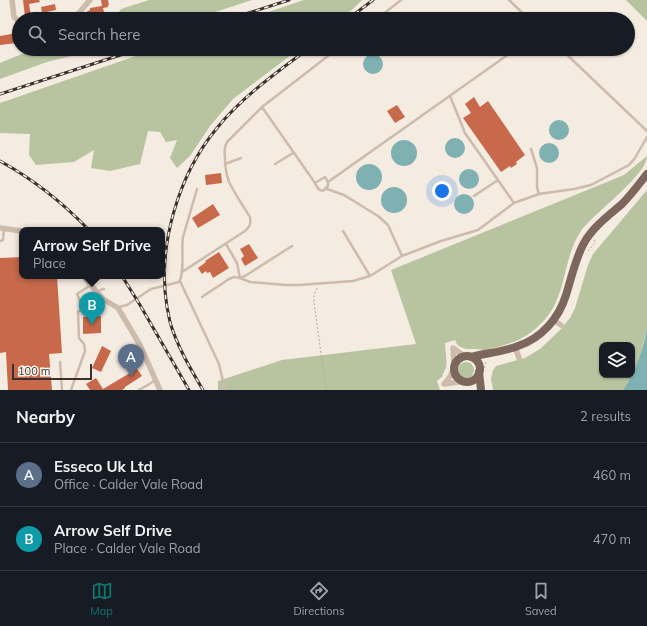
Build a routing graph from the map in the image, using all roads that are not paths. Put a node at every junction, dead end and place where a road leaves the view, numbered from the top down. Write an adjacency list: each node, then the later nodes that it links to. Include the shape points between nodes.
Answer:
1 (12, 0): 5 (street)
2 (401, 0): 7 (lane)
3 (509, 0): 8 (lane)
4 (88, 1): 6 (street)
5 (13, 12)
6 (80, 12)
7 (386, 12)
8 (522, 12)
9 (328, 56): 13 (lane)
10 (506, 56): 12 (lane)
11 (568, 56): 14 (lane)
12 (450, 96): 22 (lane, via 465,133); 23 (lane)
13 (262, 107): 17 (lane); 19 (lane, via 227,142 224,147)
14 (647, 131)
15 (647, 138): 27 (lane, via 629,165 591,185)
16 (531, 149): 27 (lane, via 537,168)
17 (293, 153): 20 (lane); 24 (lane)
18 (241, 158): 19 (lane)
19 (225, 164): 34 (lane, via 229,182 251,223 249,228)
20 (275, 164)
21 (647, 174): 47 (main road, via 628,197 593,230 579,253 565,298)
22 (498, 180): 28 (lane); 29 (lane)
23 (328, 182): 24 (lane, via 325,178); 25 (lane)
24 (315, 183): 25 (lane, via 318,189)
25 (326, 188): 36 (lane, via 344,195 378,216 388,225)
26 (197, 189): 37 (lane, via 183,237)
27 (539, 194): 29 (lane)
28 (474, 196)
29 (514, 203): 36 (lane, via 478,230)
30 (2, 228): 31 (street); 33 (lane, via 3,240)
31 (19, 231)
32 (343, 231): 38 (lane)
33 (0, 241)
34 (226, 244): 37 (lane); 39 (lane, via 237,263)
35 (292, 246): 39 (lane)
36 (402, 256): 38 (lane)
37 (182, 272): 41 (lane)
38 (370, 276): 39 (lane, via 353,281 299,285 250,282)
39 (240, 278): 45 (lane, via 229,279)
40 (85, 279): 42 (street)
41 (180, 281): 46 (lane, via 151,289); 63 (lane, via 219,364)
42 (90, 285): 44 (street); 60 (lane, via 77,294 83,309 78,312 79,338 84,344 85,351)
43 (104, 289): 44 (lane)
44 (97, 292): 46 (street)
45 (202, 297)
46 (118, 308): 49 (street)
47 (553, 320): 48 (street); 50 (main road, via 536,337)
48 (561, 326)
49 (140, 345): 51 (lane); 57 (street)
50 (515, 347): 53 (street); 55 (main road)
51 (129, 350)
52 (467, 356): 55 (main road); 55 (main road); 56 (main road, via 457,360); 56 (street, via 452,345)
53 (519, 358)
54 (60, 362): 59 (lane)
55 (484, 362): 58 (main road, via 477,376); 64 (main road)
56 (454, 368): 58 (main road, via 459,379); 58 (street, via 449,379 442,384)
57 (156, 380): 61 (lane); 62 (street)
58 (467, 381): 64 (main road)
59 (62, 390)
60 (71, 390)
61 (139, 390)
62 (160, 390)
63 (226, 390)
64 (481, 390)

